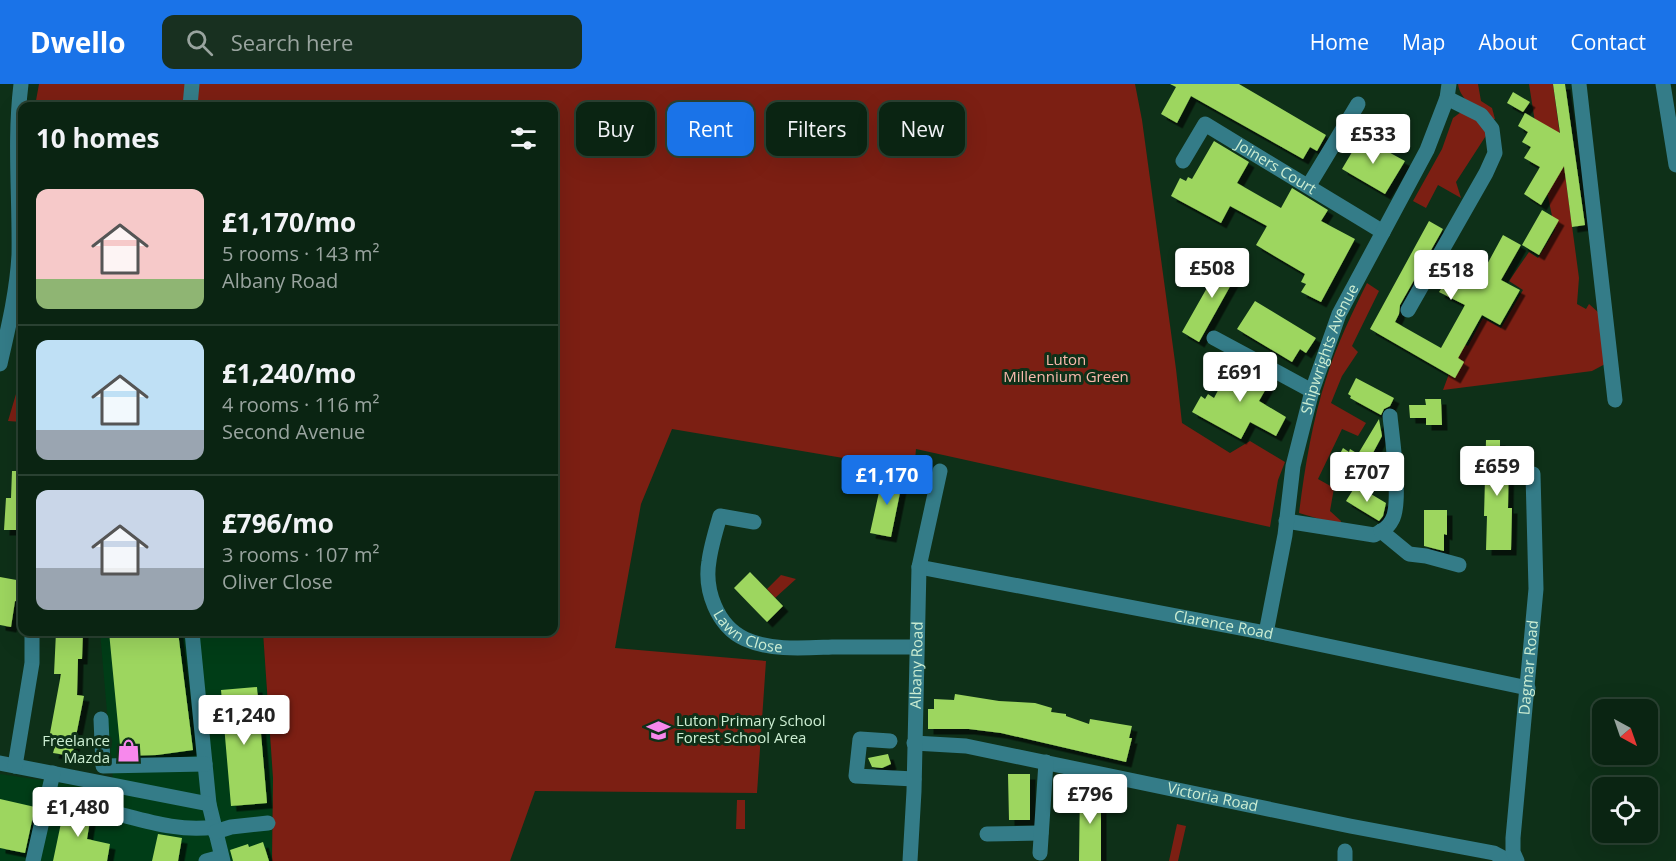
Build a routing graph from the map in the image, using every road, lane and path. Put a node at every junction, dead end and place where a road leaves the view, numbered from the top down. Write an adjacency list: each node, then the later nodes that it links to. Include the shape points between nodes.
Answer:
1 (21, 84): 6 (street)
2 (192, 84): 7 (street)
3 (1579, 84): 20 (street)
4 (1663, 84): 11 (street)
5 (1448, 91): 14 (street, Shipwrights Avenue, via 1427,150); 16 (street, via 1481,115 1492,129 1495,153)
6 (19, 102)
7 (190, 102)
8 (1358, 104): 13 (street)
9 (18, 106): 12 (street)
10 (1183, 161): 13 (street, Joiners Court, via 1205,124)
11 (1676, 165)
12 (18, 185)
13 (1309, 185): 14 (street, Joiners Court)
14 (1383, 232): 19 (street, Shipwrights Avenue, via 1339,314)
15 (18, 263): 18 (street)
16 (1408, 310)
17 (1214, 338): 19 (street)
18 (0, 364)
19 (1312, 391): 24 (street, Shipwrights Avenue, via 1293,466)
20 (1615, 400)
21 (1390, 416): 26 (street, via 1396,492 1394,518)
22 (940, 471): 28 (street, Albany Road)
23 (1533, 474): 33 (street, Dagmar Road, via 1536,589)
24 (1286, 521): 26 (street, via 1374,535); 29 (street, Shipwrights Avenue)
25 (754, 522): 32 (street, Lawn Close, via 720,516 708,562 714,605 735,633 748,640 788,647)
26 (1381, 531): 27 (street, via 1409,554)
27 (1459, 565)
28 (919, 567): 29 (street, Clarence Road); 32 (street, Albany Road)
29 (1266, 633): 33 (street, Clarence Road)
30 (32, 636): 38 (street, via 32,663)
31 (192, 636): 39 (street)
32 (916, 647): 36 (street, Albany Road)
33 (1528, 688): 53 (street, Dagmar Road, via 1513,838)
34 (101, 719): 39 (street, via 103,766)
35 (890, 741): 41 (street, via 860,739 856,776)
36 (915, 743): 37 (street, Victoria Road, via 966,746); 41 (street, Albany Road)
37 (1046, 762): 46 (street); 52 (street, Victoria Road, via 1494,853)
38 (8, 764): 40 (street)
39 (205, 764): 42 (street)
40 (53, 773): 42 (street); 50 (street)
41 (914, 779): 51 (street, Albany Road)
42 (209, 804): 45 (street)
43 (102, 810): 45 (street, via 178,827)
44 (268, 823): 45 (street)
45 (214, 829): 49 (street)
46 (1041, 833): 47 (street); 48 (street)
47 (987, 834)
48 (1040, 853)
49 (217, 860)
50 (33, 861)
51 (910, 861)
52 (1509, 861)
53 (1517, 861)

